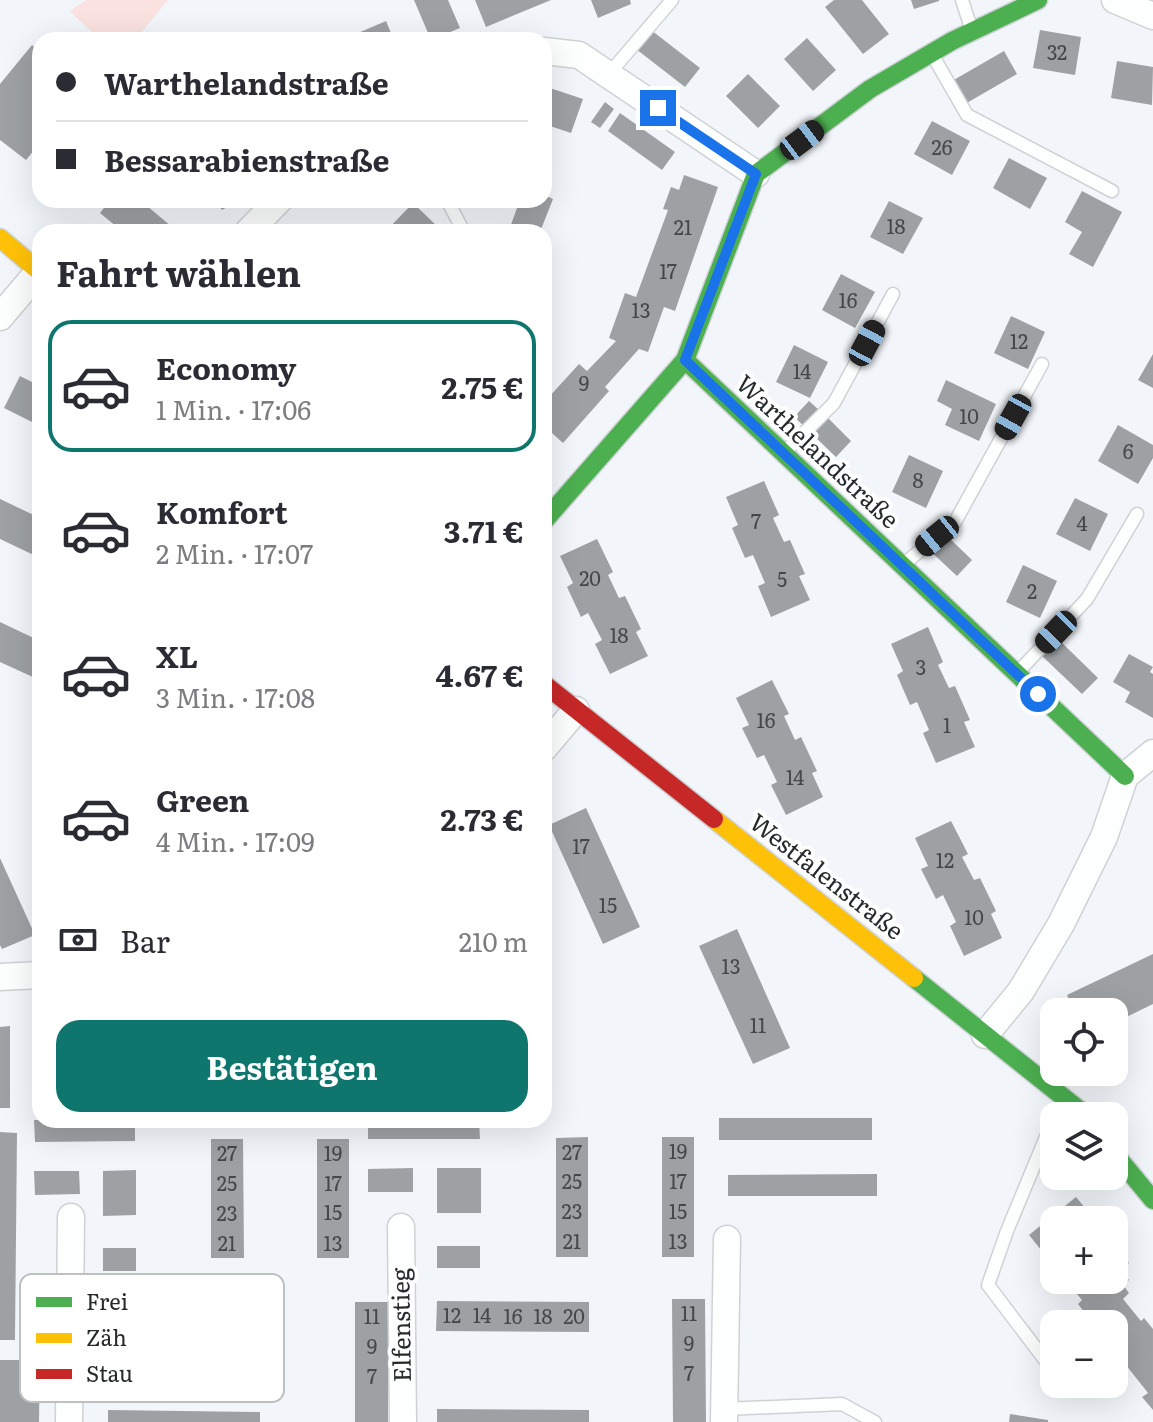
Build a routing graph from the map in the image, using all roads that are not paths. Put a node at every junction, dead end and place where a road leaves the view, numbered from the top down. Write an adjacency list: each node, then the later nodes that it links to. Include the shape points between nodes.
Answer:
1 (672, 0): 9 (lane)
2 (962, 0): 6 (lane)
3 (1038, 0): 6 (street)
4 (1115, 0): 5 (street)
5 (1153, 16)
6 (972, 31): 8 (street)
7 (552, 52): 9 (street, via 579,55)
8 (931, 53): 10 (street, via 870,89); 11 (lane, via 967,115)
9 (608, 75): 10 (street)
10 (756, 174): 19 (street)
11 (1112, 191)
12 (271, 208): 13 (street)
13 (256, 224)
14 (0, 238): 15 (street)
15 (32, 265)
16 (32, 279): 18 (street)
17 (893, 294): 21 (lane, via 834,403)
18 (0, 317)
19 (685, 360): 21 (street, Warthelandstraße); 22 (street)
20 (1042, 364): 24 (lane, via 955,522)
21 (784, 453): 24 (street, Warthelandstraße)
22 (552, 512)
23 (1137, 514): 25 (lane, via 1087,599)
24 (902, 565): 25 (street, Warthelandstraße)
25 (1016, 673): 30 (street, Warthelandstraße)
26 (552, 690): 27 (street, Westfalenstraße)
27 (576, 710): 28 (street); 33 (street, Westfalenstraße)
28 (552, 738)
29 (1153, 753): 30 (street)
30 (1125, 776): 33 (street, via 1104,837 1061,924 1021,991)
31 (32, 975): 32 (street)
32 (0, 977)
33 (985, 1035): 34 (street, Westfalenstraße)
34 (1065, 1102)
35 (1040, 1152): 42 (lane, via 988,1285)
36 (1128, 1159): 37 (street)
37 (1153, 1200)
38 (71, 1217): 41 (street)
39 (401, 1227): 46 (street, Elfenstieg)
40 (727, 1239): 44 (street)
41 (70, 1274)
42 (1040, 1353)
43 (69, 1402): 45 (street)
44 (724, 1415): 47 (lane, via 842,1404)
45 (69, 1422)
46 (403, 1422)
47 (875, 1422)

